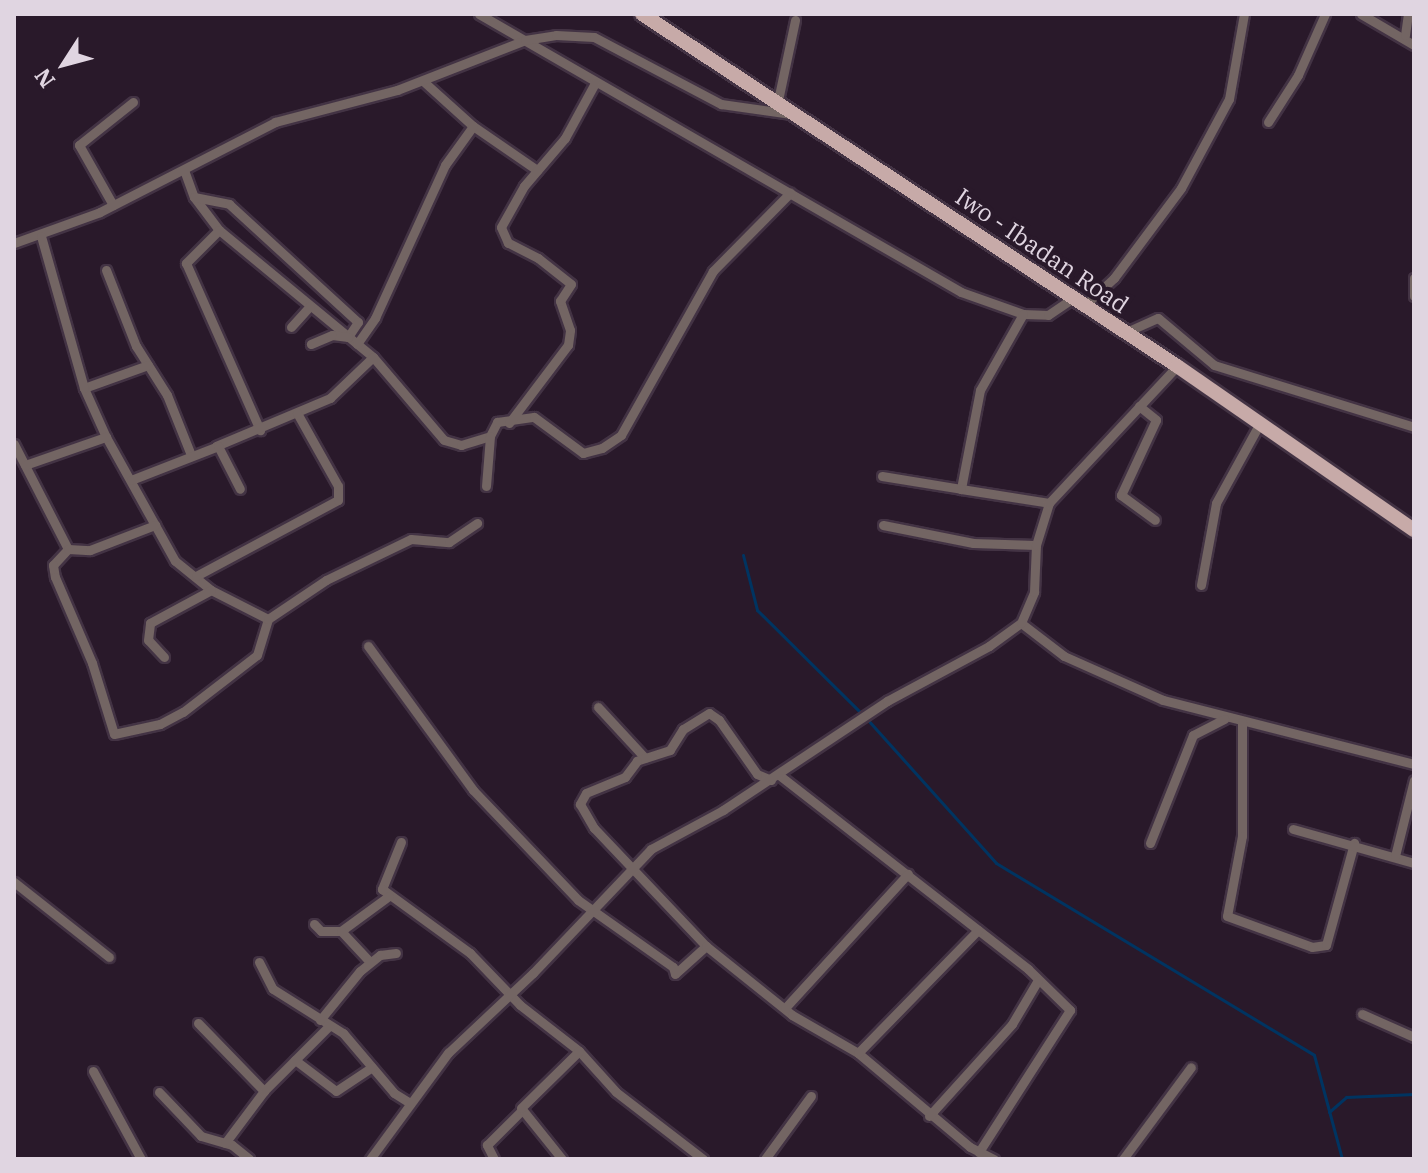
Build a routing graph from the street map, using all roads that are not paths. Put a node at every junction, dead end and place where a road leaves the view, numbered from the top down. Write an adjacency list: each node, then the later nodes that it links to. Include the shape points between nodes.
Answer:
1 (479, 14): 9 (street)
2 (642, 14): 14 (main road, Iwo - Ibadan Road)
3 (1244, 14): 29 (street, via 1229,99 1181,188 1122,268)
4 (1325, 14): 16 (street, via 1298,75)
5 (1361, 14): 8 (street)
6 (1408, 14): 8 (street)
7 (795, 20): 14 (street)
8 (1405, 35): 10 (street)
9 (525, 40): 11 (street); 12 (street); 15 (street, via 576,33 594,37 721,104)
10 (1414, 45)
11 (423, 81): 17 (street); 18 (street, via 275,122)
12 (595, 83): 19 (street, via 548,163); 20 (street)
13 (133, 102): 22 (street, via 79,145)
14 (777, 105): 15 (main road, Iwo - Ibadan Road)
15 (791, 114): 29 (main road, Iwo - Ibadan Road)
16 (1268, 122)
17 (473, 126): 19 (street); 34 (street, via 445,165 375,318)
18 (184, 170): 21 (street); 22 (street)
19 (537, 170): 42 (street, via 501,227 501,236 571,284 560,301 570,330 568,345)
20 (790, 193): 31 (street, via 928,275); 42 (street, via 713,271 613,443 583,453 534,417)
21 (194, 197): 23 (street); 34 (street, via 229,204 296,271 319,283 358,322)
22 (113, 205): 24 (street)
23 (219, 230): 30 (street); 45 (street, via 186,263)
24 (41, 236): 25 (street); 39 (street)
25 (14, 243)
26 (106, 270): 37 (street)
27 (1414, 278): 28 (street)
28 (1414, 296)
29 (1078, 302): 31 (street, via 1048,315); 33 (main road, Iwo - Ibadan Road)
30 (310, 306): 32 (street); 34 (street)
31 (1023, 314): 56 (street, via 980,390)
32 (291, 327)
33 (1124, 333): 38 (main road, Iwo - Ibadan Road); 44 (street, via 1158,318 1214,365)
34 (352, 340): 35 (street, via 332,335); 36 (street)
35 (311, 344)
36 (373, 357): 41 (street, via 330,398); 46 (street, via 444,440 461,445)
37 (148, 365): 39 (street); 50 (street, via 167,395)
38 (1177, 366): 40 (street); 43 (main road, Iwo - Ibadan Road)
39 (84, 388): 47 (street)
40 (1139, 406): 57 (street); 58 (street, via 1156,420 1121,495)
41 (297, 413): 45 (street); 65 (street, via 338,486 338,500)
42 (509, 423): 46 (street, via 497,422)
43 (1260, 423): 62 (main road, Iwo - Ibadan Road); 66 (street, via 1216,503)
44 (1414, 427)
45 (260, 430): 49 (street)
46 (490, 436): 54 (street)
47 (106, 437): 51 (street); 53 (street)
48 (14, 444): 51 (street)
49 (216, 446): 50 (street); 55 (street)
50 (191, 455): 53 (street)
51 (25, 465): 64 (street)
52 (882, 476): 56 (street)
53 (131, 480): 60 (street)
54 (486, 486)
55 (240, 489)
56 (961, 489): 57 (street)
57 (1049, 503): 63 (street)
58 (1155, 520)
59 (477, 523): 68 (street, via 449,542 411,539 326,580)
60 (155, 525): 64 (street, via 90,550); 65 (street, via 175,561)
61 (883, 525): 63 (street, via 973,543)
62 (1414, 530)
63 (1036, 545): 69 (street, via 1034,592)
64 (68, 549): 68 (street, via 67,556 53,565 55,577 92,663 114,734 160,724 210,693 257,655)
65 (196, 576): 67 (street)
66 (1201, 585)
67 (211, 590): 68 (street); 71 (street, via 150,623 148,640)
68 (268, 619)
69 (1021, 623): 73 (street, via 1084,666 1163,700); 77 (street, via 887,701)
70 (368, 646): 89 (street, via 473,790 537,863)
71 (164, 657)
72 (598, 707): 75 (street)
73 (1227, 719): 74 (street); 81 (street, via 1193,735)
74 (1242, 722): 76 (street); 82 (street, via 1242,836 1227,916 1312,947 1326,945)
75 (645, 758): 77 (street, via 670,750 683,729 709,713 757,774); 85 (street, via 621,780 586,793 580,804 594,828)
76 (1414, 764)
77 (775, 778): 85 (street, via 651,849); 86 (street)
78 (1414, 780): 83 (street)
79 (1293, 829): 82 (street)
80 (401, 842): 88 (street, via 380,885)
81 (1150, 843)
82 (1354, 843): 83 (street)
83 (1395, 856): 84 (street)
84 (1414, 863)
85 (633, 865): 89 (street); 93 (street)
86 (908, 874): 91 (street); 100 (street)
87 (14, 882): 95 (street)
88 (389, 896): 92 (street); 99 (street, via 470,953)
89 (593, 910): 93 (street, via 673,967 675,974); 99 (street)
90 (314, 924): 92 (street, via 321,931)
91 (978, 930): 98 (street); 106 (street)
92 (341, 931): 97 (street)
93 (706, 946): 100 (street)
94 (396, 953): 97 (street)
95 (109, 957)
96 (259, 962): 103 (street, via 273,989)
97 (370, 962): 103 (street, via 342,988)
98 (1038, 980): 116 (street, via 1012,1024); 118 (street, via 1070,1010 1069,1017)
99 (509, 994): 105 (street); 114 (street, via 456,1044)
100 (785, 1008): 106 (street)
101 (1362, 1014): 104 (street)
102 (198, 1023): 111 (street)
103 (325, 1023): 107 (street); 108 (street, via 343,1033)
104 (1414, 1037)
105 (579, 1051): 115 (street); 119 (street, via 616,1092)
106 (858, 1053): 116 (street)
107 (295, 1060): 108 (street, via 336,1091); 111 (street)
108 (372, 1067): 114 (street)
109 (1191, 1067): 127 (street)
110 (93, 1071): 120 (street)
111 (264, 1091): 117 (street)
112 (159, 1092): 117 (street, via 201,1136)
113 (811, 1096): 125 (street)
114 (410, 1103): 122 (street)
115 (521, 1111): 123 (street, via 487,1145); 124 (street)
116 (929, 1116): 118 (street)
117 (225, 1143): 121 (street)
118 (979, 1152): 126 (street)
119 (697, 1157)
120 (141, 1159)
121 (249, 1159)
122 (370, 1159)
123 (494, 1159)
124 (562, 1159)
125 (765, 1159)
126 (994, 1159)
127 (1123, 1159)

